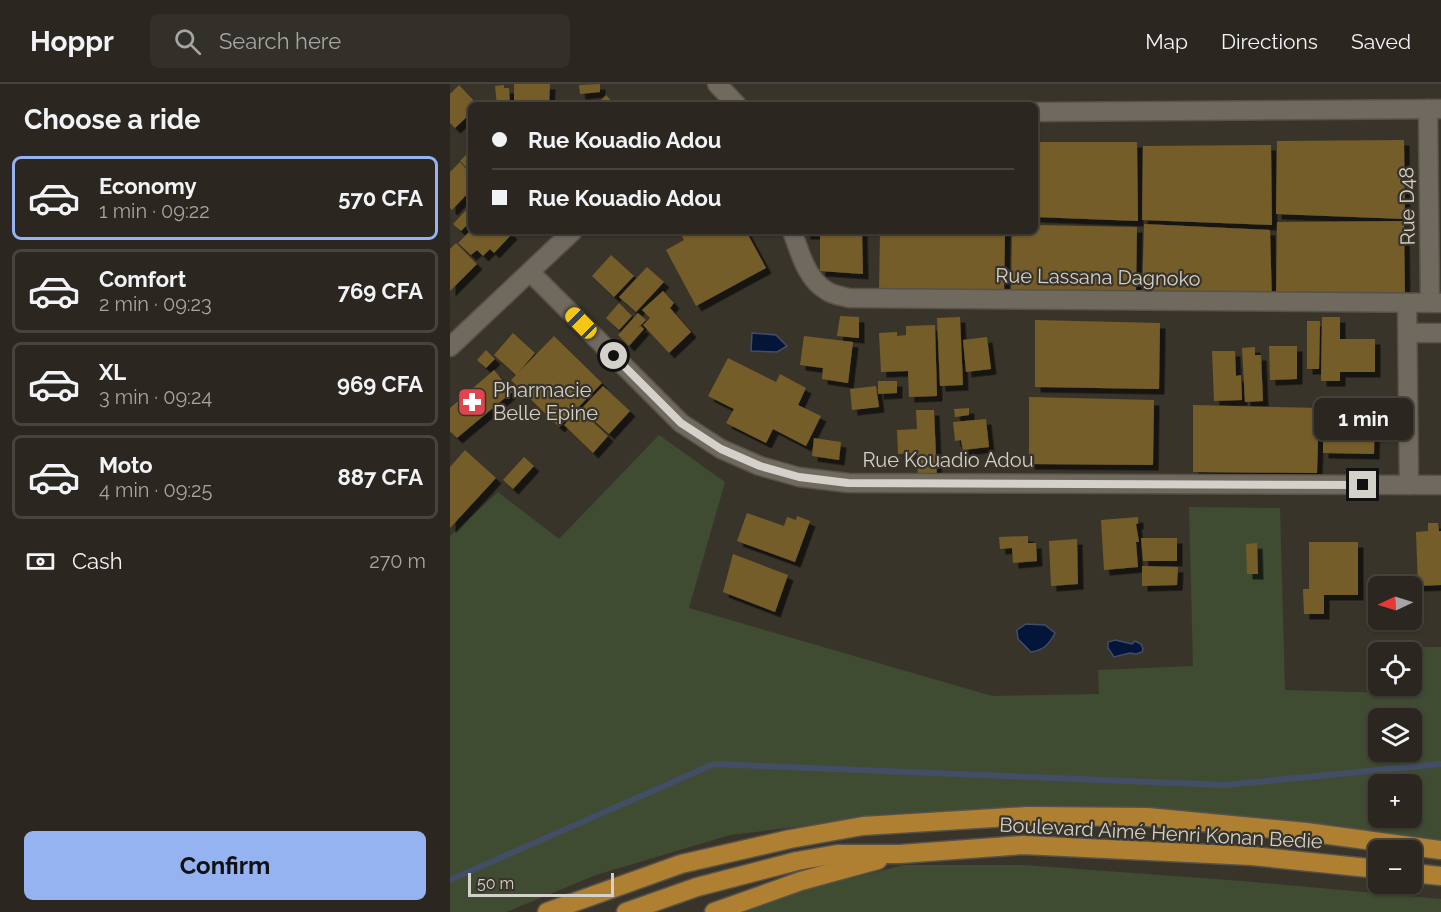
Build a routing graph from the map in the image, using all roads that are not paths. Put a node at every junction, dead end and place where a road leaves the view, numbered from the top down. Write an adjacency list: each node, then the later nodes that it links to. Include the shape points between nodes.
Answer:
1 (717, 84): 2 (street)
2 (734, 102)
3 (1435, 109): 4 (street); 8 (street, Rue D48)
4 (1038, 112)
5 (570, 234): 7 (street)
6 (793, 234): 9 (street, Rue Lassana Dagnoko, via 812,279 828,292 849,298)
7 (531, 273): 12 (street); 13 (street, Rue Kouadio Adou, via 681,423 721,449 799,477 848,483)
8 (1436, 302): 9 (street, Rue Lassana Dagnoko)
9 (1407, 303): 10 (street)
10 (1408, 333): 11 (street); 13 (street)
11 (1441, 333)
12 (450, 347)
13 (1410, 485): 14 (street, Rue Kouadio Adou)
14 (1441, 485)
15 (1441, 850): 20 (highway, Boulevard Aimé Henri Konan Bedie, via 1147,817 1027,816 863,826 681,864)
16 (900, 854): 17 (highway, Boulevard Aimé Henri Konan Bedie, via 1023,845 1252,856); 21 (highway, Boulevard Aimé Henri Konan Bedie, via 837,854 797,861 697,887); 22 (highway, via 801,881)
17 (1368, 868)
18 (1422, 874): 19 (highway)
19 (1441, 876)
20 (546, 912)
21 (626, 912)
22 (714, 912)

